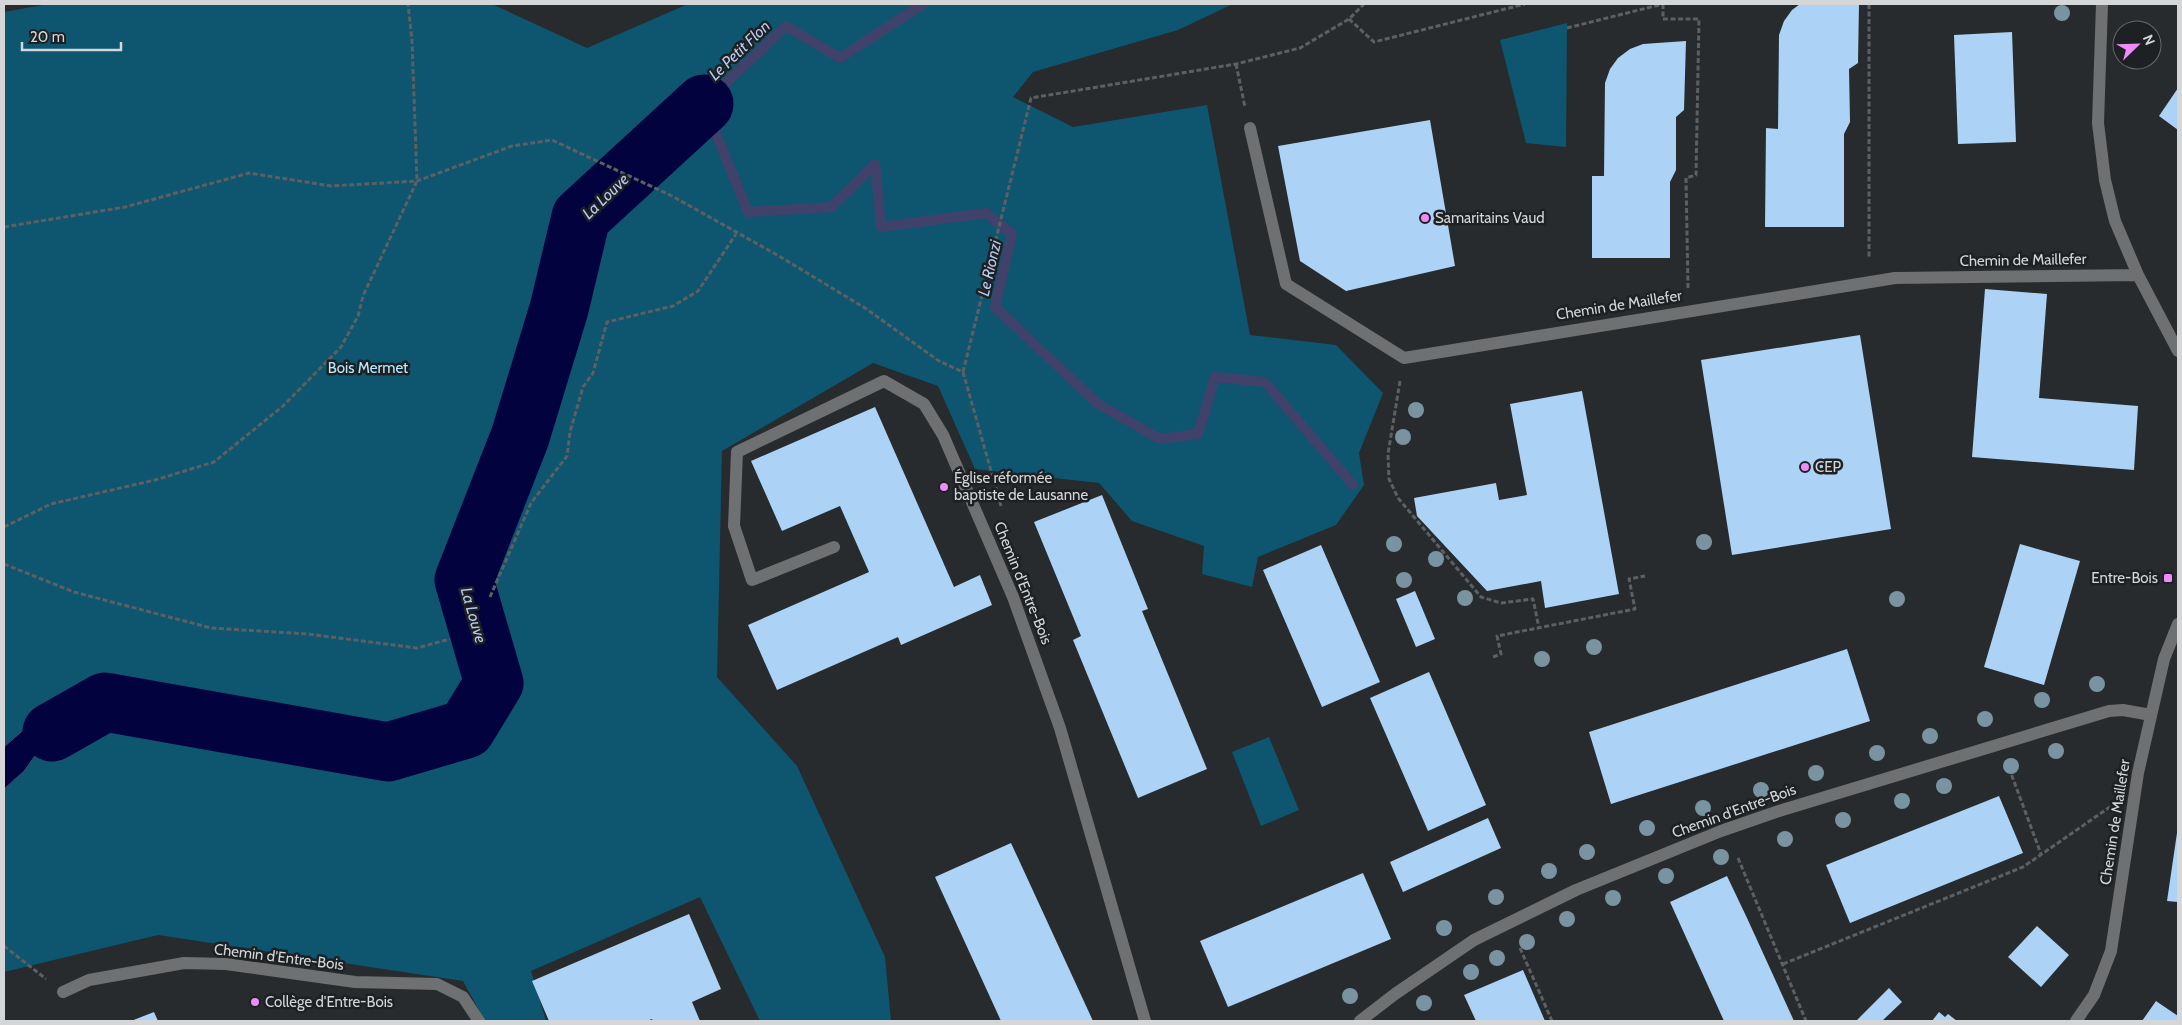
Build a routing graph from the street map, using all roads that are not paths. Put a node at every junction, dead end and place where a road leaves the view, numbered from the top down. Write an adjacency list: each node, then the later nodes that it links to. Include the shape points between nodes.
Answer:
1 (2102, 4): 3 (street, via 2098,124 2105,180 2115,221)
2 (1250, 128): 3 (street, Chemin de Maillefer, via 1286,284 1404,358 1895,278)
3 (2138, 275): 4 (street)
4 (2178, 351)
5 (834, 547): 10 (street, Chemin d'Entre-Bois, via 752,580 734,526 737,452 884,381 924,404 943,435 1013,597 1060,728)
6 (2178, 624): 7 (street, Chemin de Maillefer, via 2164,659)
7 (2151, 715): 11 (street, Chemin d'Entre-Bois, via 2108,711 1721,831 1576,890 1474,940); 12 (street, Chemin de Maillefer, via 2138,773 2111,951 2094,995)
8 (63, 992): 9 (street, Chemin d'Entre-Bois, via 89,980 184,964 226,964 355,982 437,984 463,997)
9 (479, 1021)
10 (1145, 1021)
11 (1360, 1021)
12 (2076, 1021)

